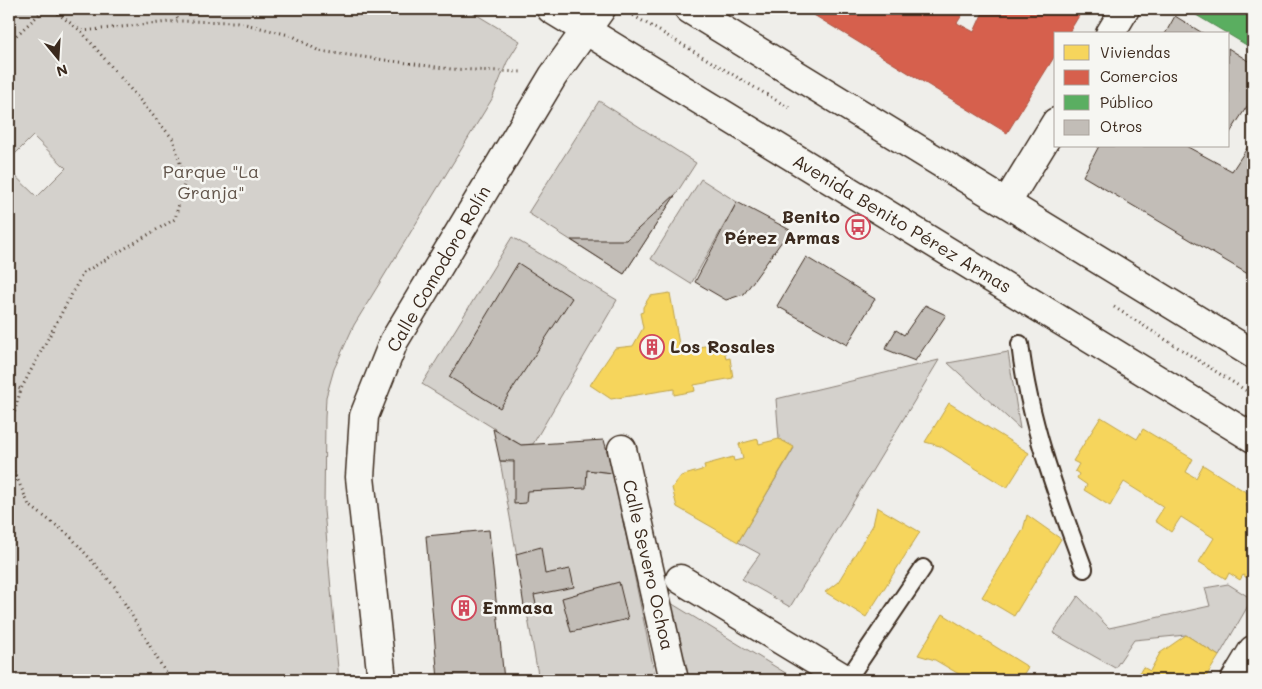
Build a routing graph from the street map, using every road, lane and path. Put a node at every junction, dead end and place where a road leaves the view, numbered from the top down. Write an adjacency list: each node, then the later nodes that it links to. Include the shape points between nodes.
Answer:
1 (45, 9): 11 (path)
2 (52, 9): 9 (path)
3 (172, 9): 8 (path)
4 (551, 9): 7 (street, Avenida Benito Pérez Armas)
5 (689, 9): 14 (street)
6 (1125, 9): 10 (street)
7 (594, 19): 20 (street, Avenida Benito Pérez Armas); 29 (street, Calle Comodoro Rolín, via 553,76 394,341 364,416 360,477)
8 (179, 21): 9 (path); 12 (path, via 237,22 293,36 319,51 377,60 450,69)
9 (81, 31): 18 (path, via 173,139 185,180 175,219 83,273)
10 (1111, 32)
11 (9, 42)
12 (523, 72)
13 (1054, 125): 14 (street)
14 (1007, 202): 16 (street)
15 (1020, 344): 23 (lane, via 1028,397 1040,443)
16 (1253, 354)
17 (9, 386): 18 (path)
18 (21, 390): 19 (path)
19 (9, 432): 26 (path, via 11,464 29,505 69,535 115,587)
20 (1253, 438)
21 (622, 449): 30 (street, Calle Severo Ochoa)
22 (923, 568): 31 (lane)
23 (1084, 569)
24 (680, 579): 31 (street)
25 (1253, 650): 32 (street)
26 (168, 674): 27 (path); 28 (path)
27 (158, 680)
28 (170, 680)
29 (382, 680)
30 (674, 680)
31 (847, 680)
32 (1235, 680)

